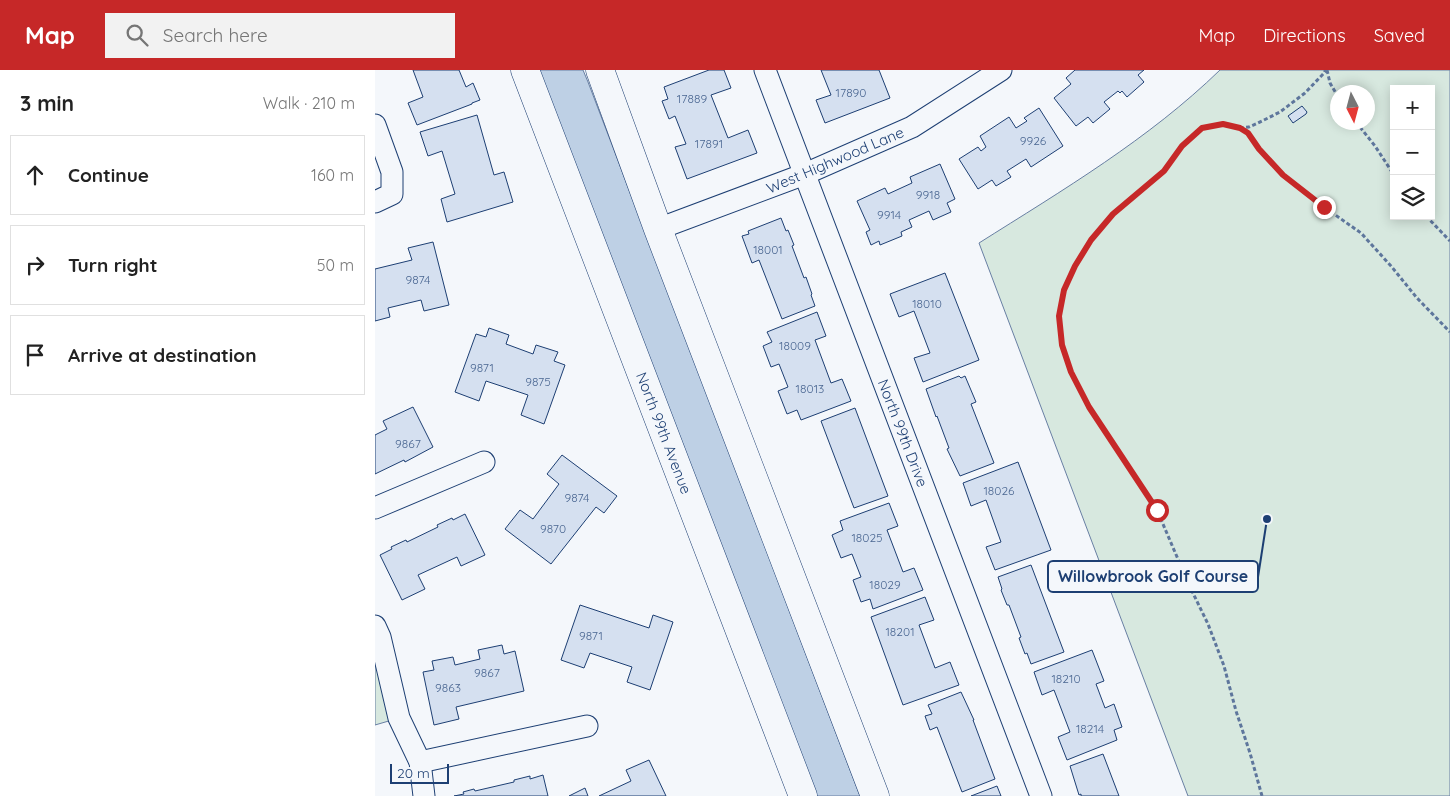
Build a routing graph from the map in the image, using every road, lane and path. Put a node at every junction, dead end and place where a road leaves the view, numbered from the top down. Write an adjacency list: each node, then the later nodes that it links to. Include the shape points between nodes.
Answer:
1 (525, 70): 23 (main road, North 99th Avenue)
2 (600, 70): 14 (main road)
3 (765, 70): 11 (street, North 99th Drive)
4 (1001, 70): 11 (street, West Highwood Lane, via 912,127)
5 (1326, 70): 6 (path); 8 (path, via 1305,93 1280,112)
6 (1331, 85)
7 (375, 125): 12 (street, via 392,172)
8 (1240, 128): 16 (path, via 1248,133 1283,175 1361,233); 26 (path, via 1223,124 1202,128 1182,146 1164,171 1113,214 1075,266 1064,290 1059,316 1062,345 1071,372 1089,407 1157,510 1208,624 1224,666)
9 (1362, 130): 10 (path)
10 (1390, 169)
11 (805, 174): 14 (street, West Highwood Lane); 25 (street, North 99th Drive)
12 (383, 198)
13 (1430, 220): 15 (path)
14 (658, 229): 24 (main road)
15 (1450, 240)
16 (1450, 332)
17 (484, 462): 18 (street)
18 (375, 508)
19 (375, 626): 21 (street, via 399,718)
20 (587, 726): 21 (street)
21 (420, 762): 22 (street)
22 (424, 796)
23 (803, 796)
24 (875, 796)
25 (1041, 796)
26 (1262, 796)

